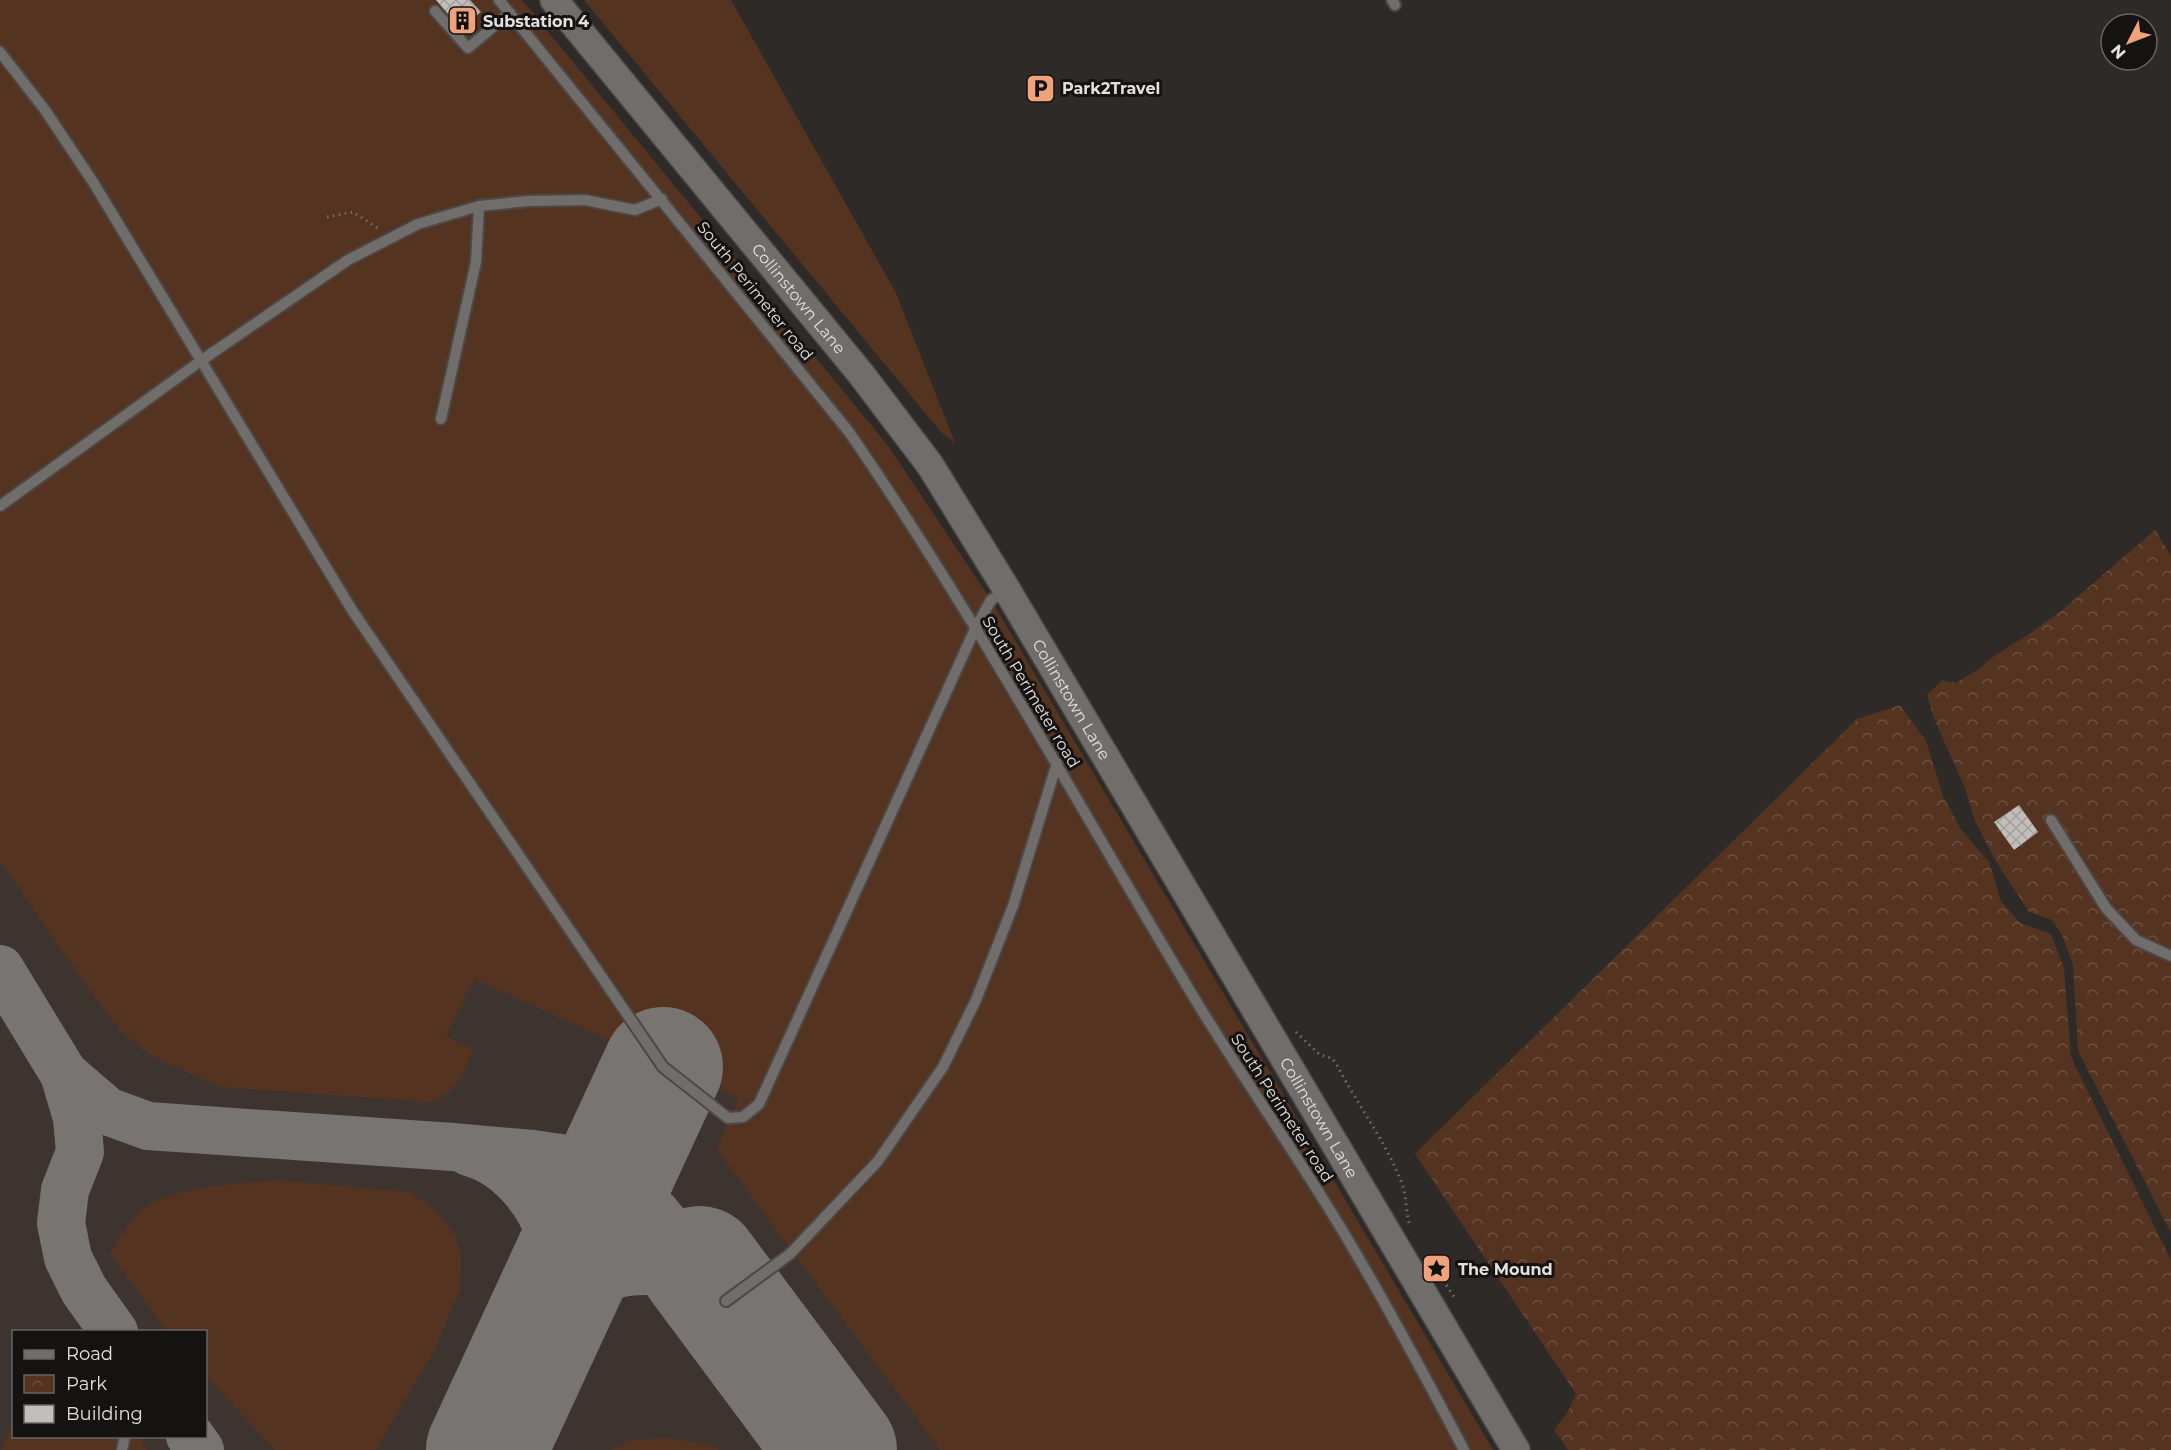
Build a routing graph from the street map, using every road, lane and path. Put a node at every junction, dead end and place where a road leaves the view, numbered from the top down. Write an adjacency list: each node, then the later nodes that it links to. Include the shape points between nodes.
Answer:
1 (499, 0): 4 (lane, South Perimeter road)
2 (554, 0): 13 (street, Collinstown Lane, via 861,374 930,465)
3 (435, 11): 4 (lane, via 468,48)
4 (510, 13): 6 (lane, South Perimeter road)
5 (0, 52): 10 (lane, via 87,173)
6 (662, 199): 7 (lane, via 635,210 585,200); 14 (lane, South Perimeter road, via 849,432 899,504)
7 (479, 206): 9 (lane, via 418,224); 11 (lane, via 476,262)
8 (327, 217): 9 (path, via 353,212 378,227)
9 (387, 240): 10 (lane, via 348,260)
10 (202, 360): 12 (lane); 14 (lane, via 352,610 663,1067 728,1118 743,1117 759,1104)
11 (441, 419)
12 (0, 506)
13 (1007, 590): 14 (lane, via 991,600); 22 (street, Collinstown Lane)
14 (975, 629): 15 (lane, South Perimeter road)
15 (1057, 764): 20 (lane, via 1013,906 976,1000 943,1067 878,1161 790,1254); 21 (lane, South Perimeter road, via 1204,1014 1344,1233 1403,1333)
16 (2051, 820): 17 (lane, via 2106,908 2136,940)
17 (2171, 956)
18 (1292, 1029): 19 (path, via 1320,1055 1332,1058 1338,1067 1401,1182)
19 (1411, 1227)
20 (726, 1300)
21 (1464, 1450)
22 (1516, 1450)

